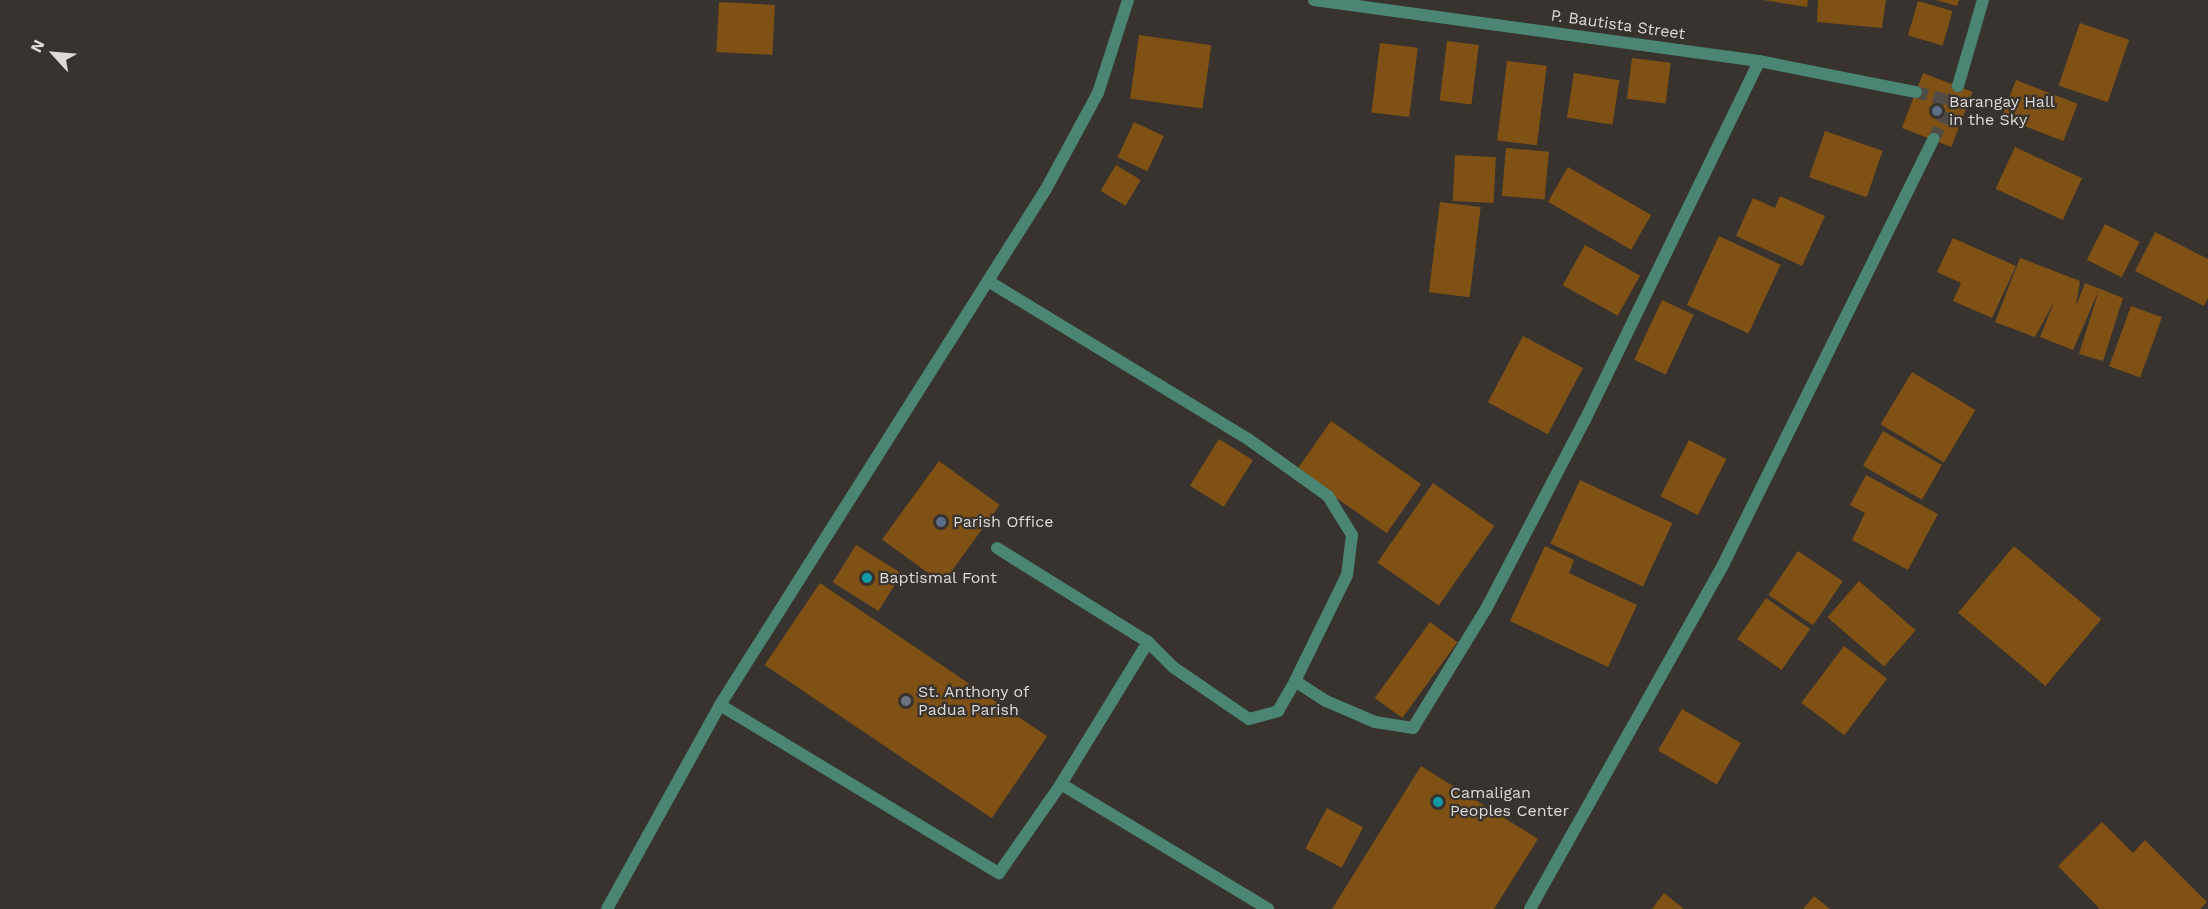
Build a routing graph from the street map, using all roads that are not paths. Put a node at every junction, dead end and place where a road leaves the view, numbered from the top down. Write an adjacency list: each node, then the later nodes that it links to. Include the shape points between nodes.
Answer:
1 (1128, 0): 8 (street, via 1098,93 1046,189)
2 (1314, 0): 4 (street, P. Bautista Street)
3 (1983, 0): 5 (street)
4 (1759, 61): 6 (street, P. Bautista Street); 11 (street, via 1586,420 1486,609 1413,728 1375,722)
5 (1958, 86)
6 (1916, 92)
7 (1934, 139): 16 (street, via 1724,563)
8 (988, 281): 11 (street, via 1248,439 1328,496 1352,536 1347,575); 12 (street)
9 (997, 548): 10 (street)
10 (1148, 642): 11 (street, via 1173,667 1249,719 1278,711); 13 (street)
11 (1295, 681)
12 (720, 705): 13 (street, via 999,873); 14 (street)
13 (1061, 784): 15 (street)
14 (607, 909)
15 (1268, 909)
16 (1530, 909)

